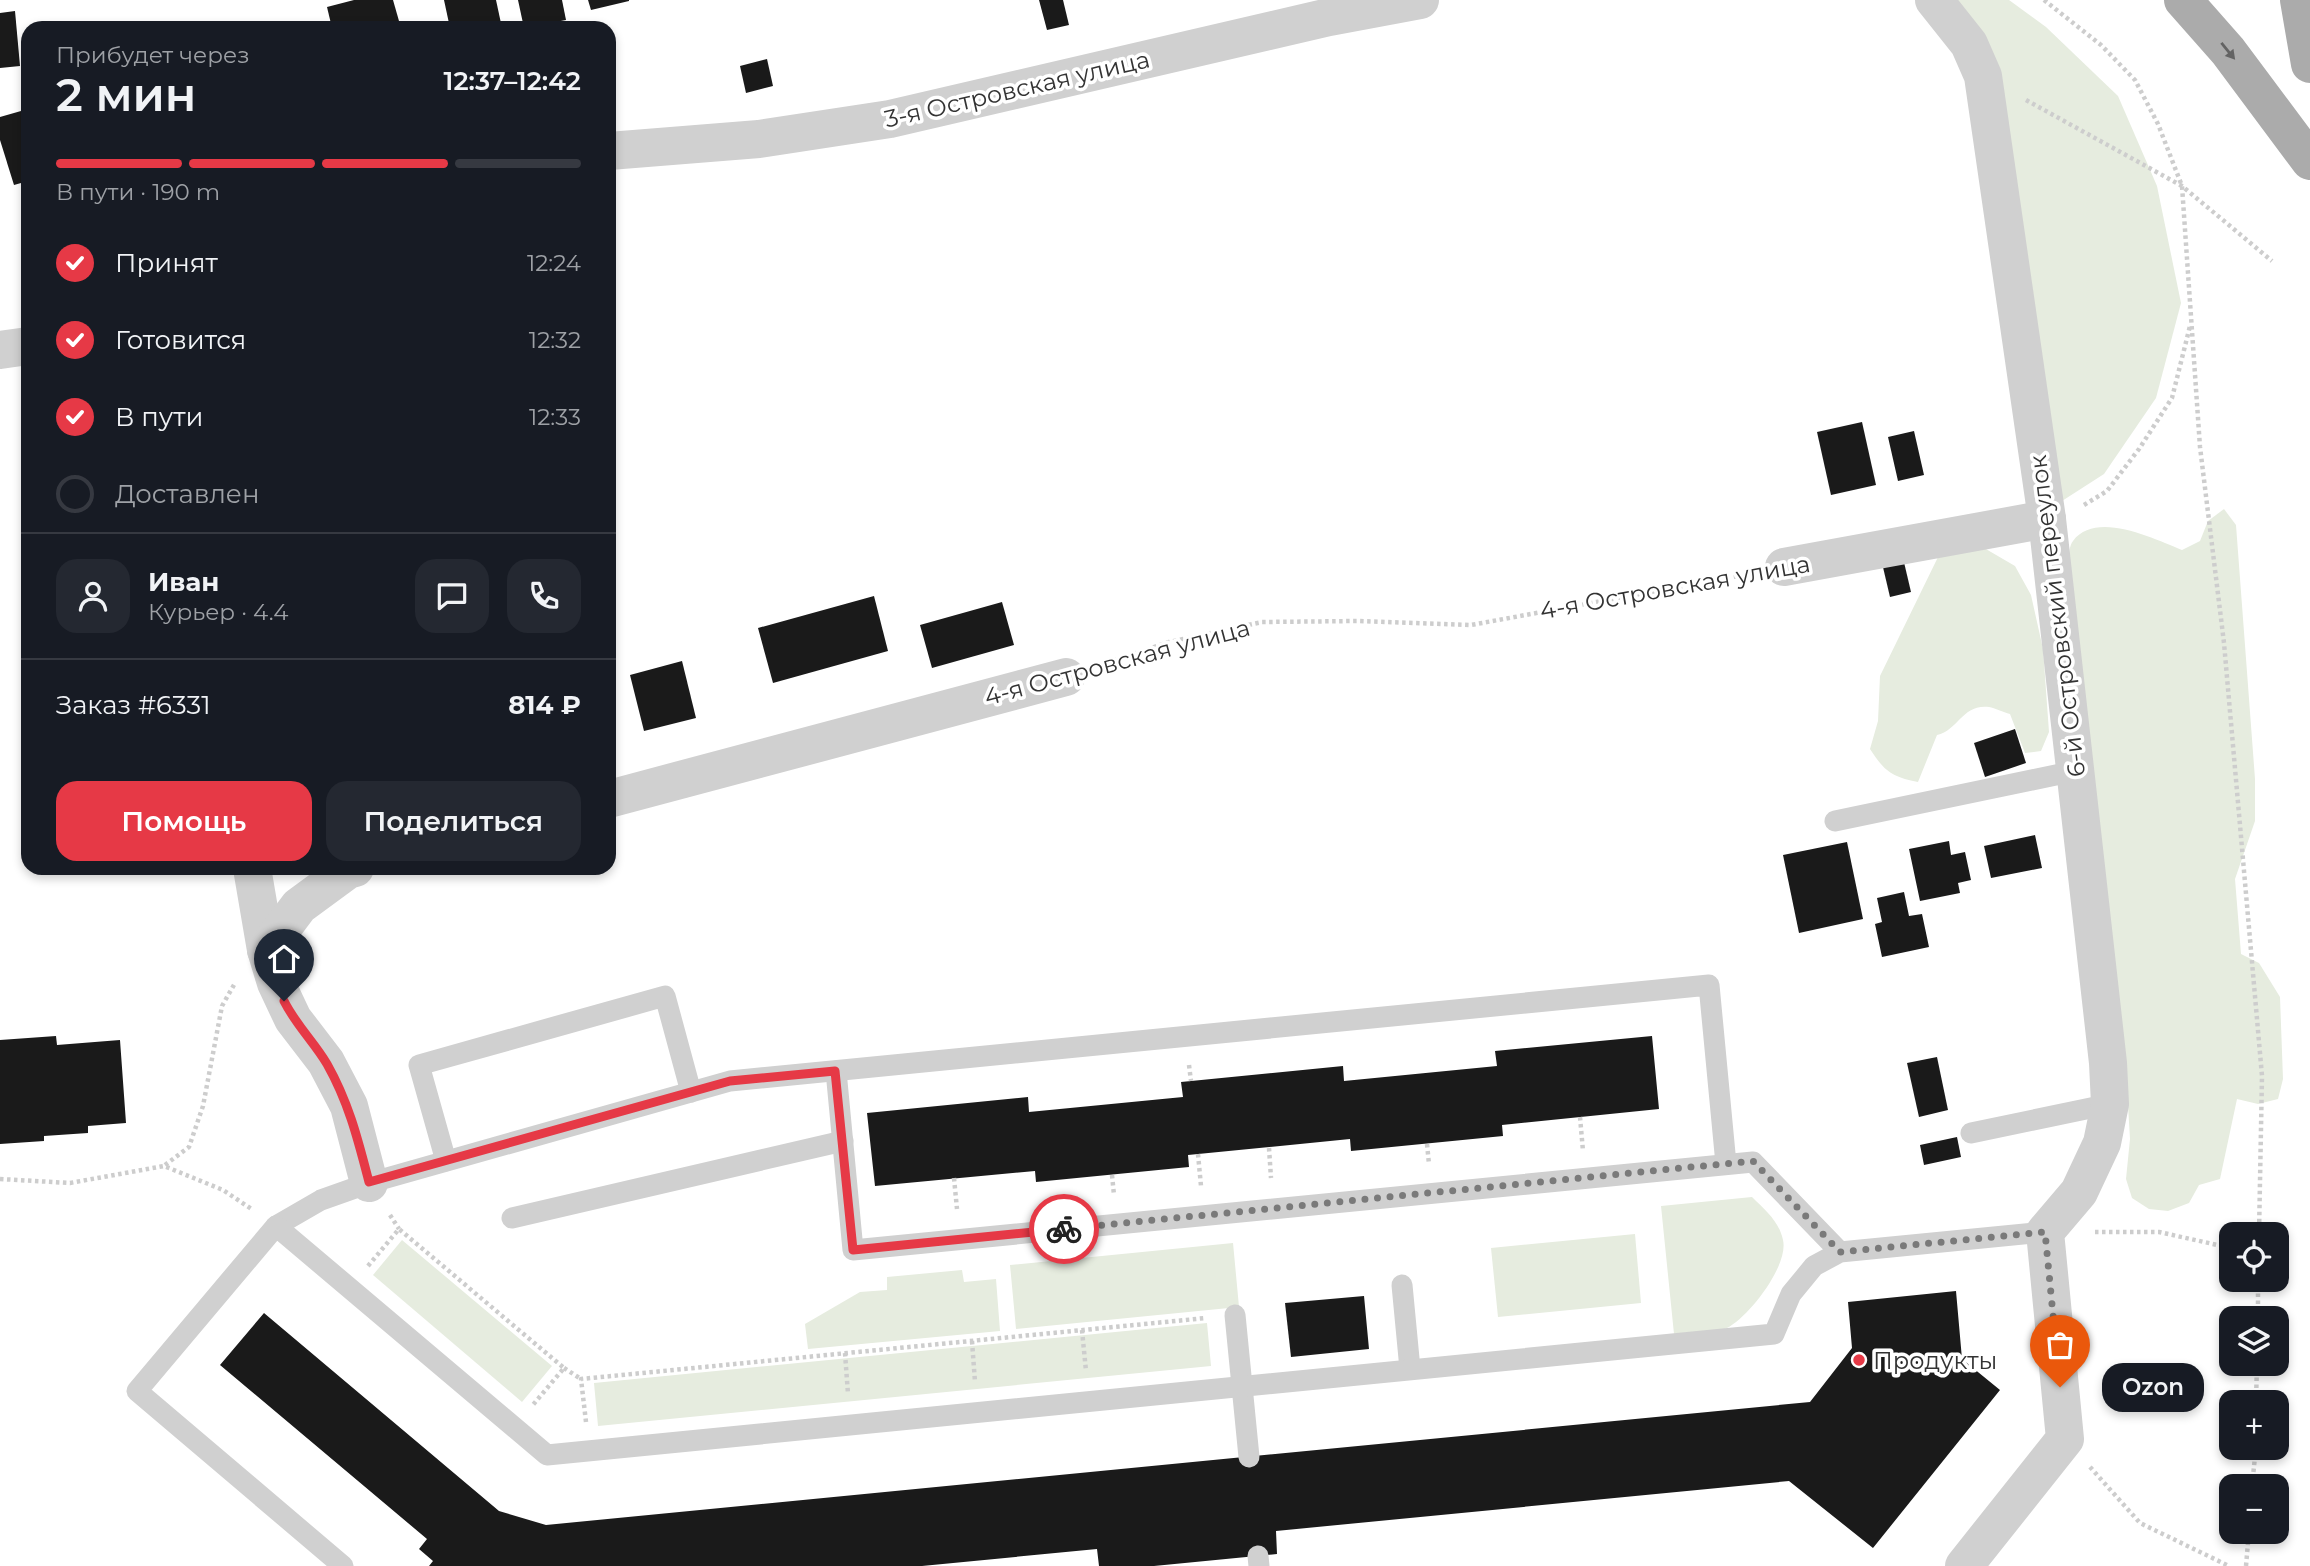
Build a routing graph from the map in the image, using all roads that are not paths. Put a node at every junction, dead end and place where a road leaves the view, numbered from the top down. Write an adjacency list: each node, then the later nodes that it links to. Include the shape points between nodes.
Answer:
1 (1420, 0): 6 (street, 3-я Островская улица, via 890,119 758,139)
2 (1934, 0): 10 (street, 6-й Островский переулок, via 1969,44 1983,76)
3 (2183, 0): 7 (main road, one-way to 7, via 2228,51)
4 (2300, 0): 5 (main road)
5 (2310, 64)
6 (616, 150)
7 (2310, 162)
8 (21, 347): 9 (street)
9 (0, 350)
10 (2047, 519): 11 (street, 4-я Островская улица); 13 (street, 6-й Островский переулок)
11 (1784, 567)
12 (1066, 677): 14 (street, 4-я Островская улица)
13 (2075, 771): 15 (lane); 21 (street, 6-й Островский переулок)
14 (616, 797)
15 (1835, 821)
16 (253, 875): 18 (street)
17 (341, 875): 18 (street, via 299,906)
18 (266, 950): 26 (street, via 293,1019 326,1062 349,1106)
19 (835, 1071): 20 (lane, via 730,1081); 23 (lane); 25 (lane, via 1709,985)
20 (691, 1092): 24 (lane); 24 (lane, via 665,996 419,1065)
21 (2110, 1104): 22 (lane); 29 (street, 6-й Островский переулок, via 2102,1143 2079,1192)
22 (1971, 1133)
23 (843, 1141): 25 (lane, via 853,1250); 27 (lane)
24 (446, 1161): 26 (lane)
25 (1726, 1164): 30 (lane, via 1753,1161)
26 (369, 1182): 28 (lane, via 321,1200)
27 (512, 1218)
28 (276, 1226): 34 (lane, via 547,1455); 36 (lane, via 137,1391)
29 (2045, 1232): 30 (lane); 37 (street, via 2065,1439)
30 (1840, 1252): 33 (lane, via 1814,1266 1791,1294 1774,1334)
31 (1402, 1285): 33 (lane)
32 (1235, 1315): 34 (lane)
33 (1410, 1369): 34 (lane)
34 (1242, 1386): 35 (lane)
35 (1249, 1457)
36 (343, 1566)
37 (1964, 1566)

